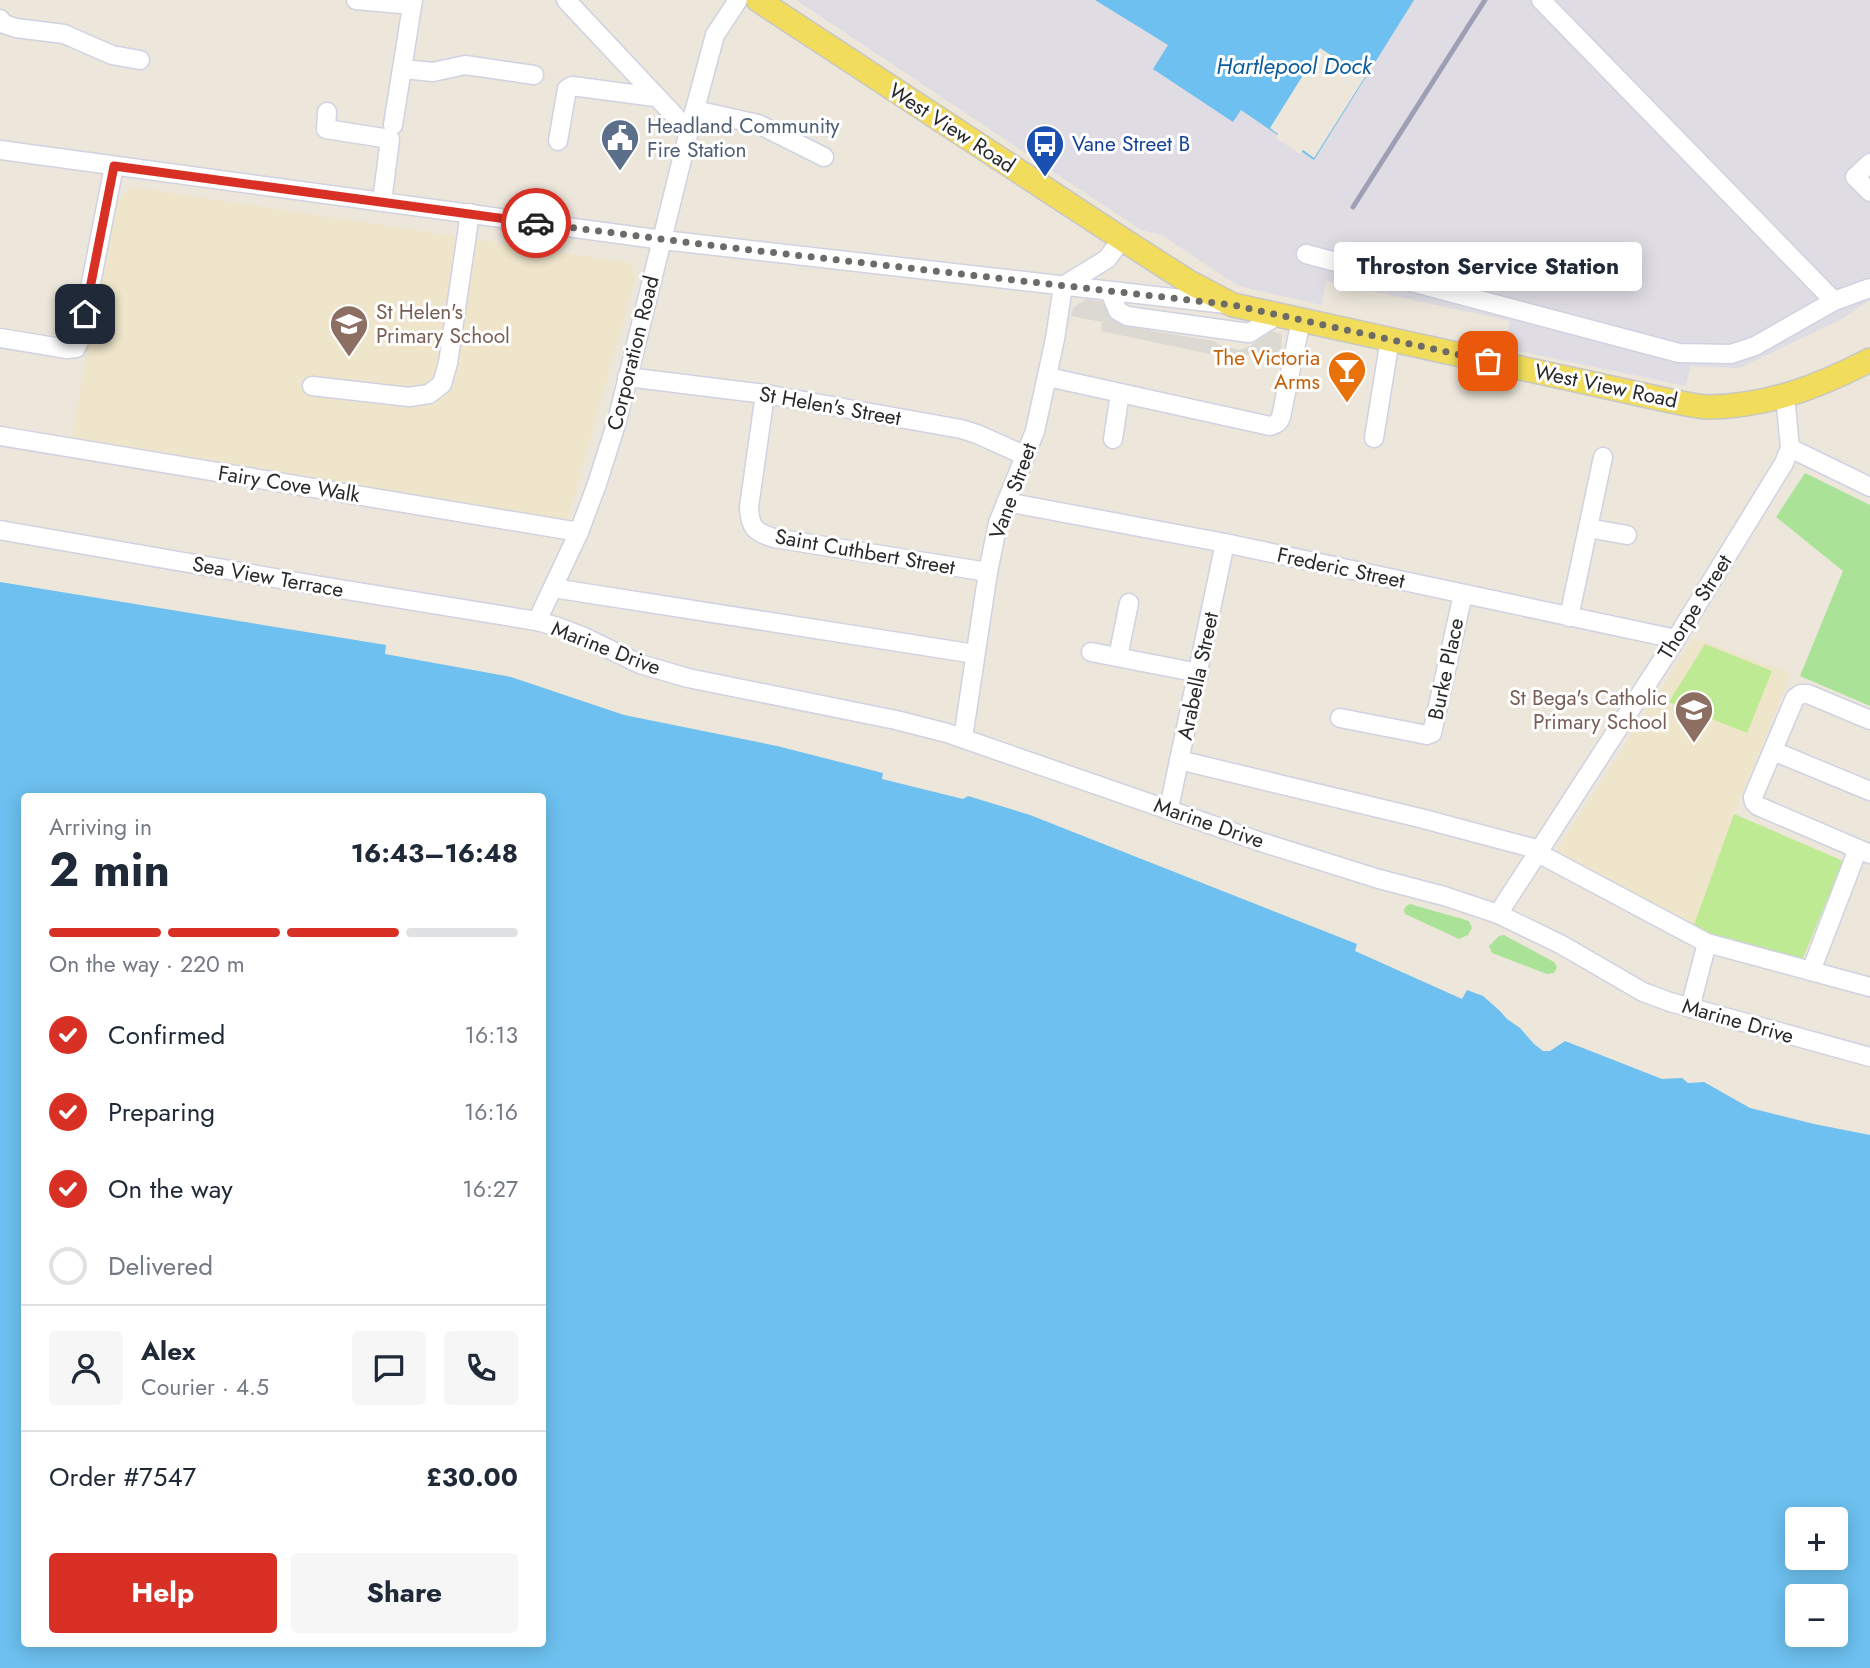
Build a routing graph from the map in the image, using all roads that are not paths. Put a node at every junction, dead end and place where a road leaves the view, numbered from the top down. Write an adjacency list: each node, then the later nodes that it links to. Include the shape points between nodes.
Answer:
1 (356, 0): 6 (street)
2 (566, 0): 11 (street)
3 (738, 0): 12 (street, Corporation Road, via 715,35)
4 (758, 0): 24 (main road, West View Road)
5 (1541, 0): 30 (street)
6 (412, 3): 9 (street)
7 (0, 19): 8 (street, via 16,28 64,34 112,55)
8 (140, 60)
9 (403, 69): 10 (street, via 433,72 465,65); 14 (street)
10 (534, 75)
11 (655, 97): 15 (street); 16 (street, via 572,86 567,89)
12 (695, 110): 15 (street, Corporation Road); 18 (street, via 758,124)
13 (327, 112): 22 (street, via 326,129 390,139)
14 (393, 125)
15 (689, 131): 25 (street, Corporation Road)
16 (558, 141)
17 (0, 150): 20 (street)
18 (824, 157)
19 (1870, 163): 21 (street, via 1856,177)
20 (114, 166): 22 (street); 34 (street, via 76,348)
21 (1870, 192)
22 (382, 202): 23 (street)
23 (470, 213): 25 (street); 39 (street, via 442,384 429,394 409,397)
24 (1122, 239): 27 (street, via 1107,259); 31 (main road, West View Road)
25 (663, 240): 27 (street); 37 (street, Corporation Road)
26 (1306, 254): 30 (street, via 1679,353 1731,355)
27 (1063, 286): 29 (street); 38 (street, Vane Street)
28 (1870, 288): 30 (street)
29 (1110, 292): 31 (street); 32 (street, via 1118,311 1127,316 1249,333)
30 (1834, 301)
31 (1233, 305): 32 (main road, West View Road)
32 (1278, 314): 33 (main road, West View Road)
33 (1301, 320): 35 (main road, West View Road); 40 (street, via 1282,417 1275,425)
34 (0, 338)
35 (1390, 339): 42 (main road, West View Road, via 1707,407); 44 (street)
36 (1870, 360): 42 (main road, West View Road, via 1823,384)
37 (627, 377): 41 (street, St Helen's Street); 53 (street, Corporation Road)
38 (1048, 377): 40 (street); 47 (street, Vane Street)
39 (312, 386)
40 (1120, 393): 45 (street)
41 (765, 394): 47 (street, St Helen's Street, via 961,429); 56 (street, Saint Cuthbert Street, via 749,507 753,528 774,538)
42 (1785, 396): 46 (street)
43 (0, 436): 53 (street, Fairy Cove Walk)
44 (1374, 438)
45 (1113, 439)
46 (1790, 448): 49 (street); 62 (street, Thorpe Street)
47 (1026, 456): 50 (street, Vane Street)
48 (1603, 457): 51 (street)
49 (1870, 487)
50 (1006, 502): 55 (street, Frederic Street); 56 (street, Vane Street)
51 (1588, 528): 54 (street); 60 (street)
52 (0, 530): 61 (street, Sea View Terrace)
53 (579, 532): 57 (street, Corporation Road)
54 (1627, 535)
55 (1225, 543): 58 (street, Frederic Street); 66 (street, Arabella Street)
56 (988, 572): 64 (street, Vane Street)
57 (553, 588): 61 (street, Corporation Road); 64 (street)
58 (1463, 594): 60 (street, Frederic Street); 67 (street, Burke Place, via 1432,733 1427,736)
59 (1129, 603): 65 (street)
60 (1569, 617): 62 (street, Frederic Street)
61 (537, 621): 69 (street, Marine Drive, via 640,664 688,678)
62 (1675, 639): 74 (street, Thorpe Street)
63 (1091, 652): 65 (street)
64 (975, 654): 69 (street, Vane Street)
65 (1118, 657): 66 (street)
66 (1199, 673): 71 (street, Arabella Street)
67 (1340, 718)
68 (1870, 720): 70 (street, via 1801,694 1795,698)
69 (963, 738): 73 (street, Marine Drive)
70 (1773, 751): 72 (street); 75 (street, via 1754,802)
71 (1180, 761): 73 (street, Arabella Street); 74 (street, via 1420,818)
72 (1870, 791)
73 (1169, 808): 76 (street, Marine Drive, via 1274,846)
74 (1539, 852): 76 (street, Thorpe Street); 77 (street)
75 (1864, 852): 78 (street)
76 (1498, 914): 80 (street, Marine Drive, via 1643,992)
77 (1707, 943): 78 (street); 80 (street)
78 (1811, 971): 79 (street)
79 (1870, 987)
80 (1690, 1008): 81 (street, Marine Drive)
81 (1870, 1057)

